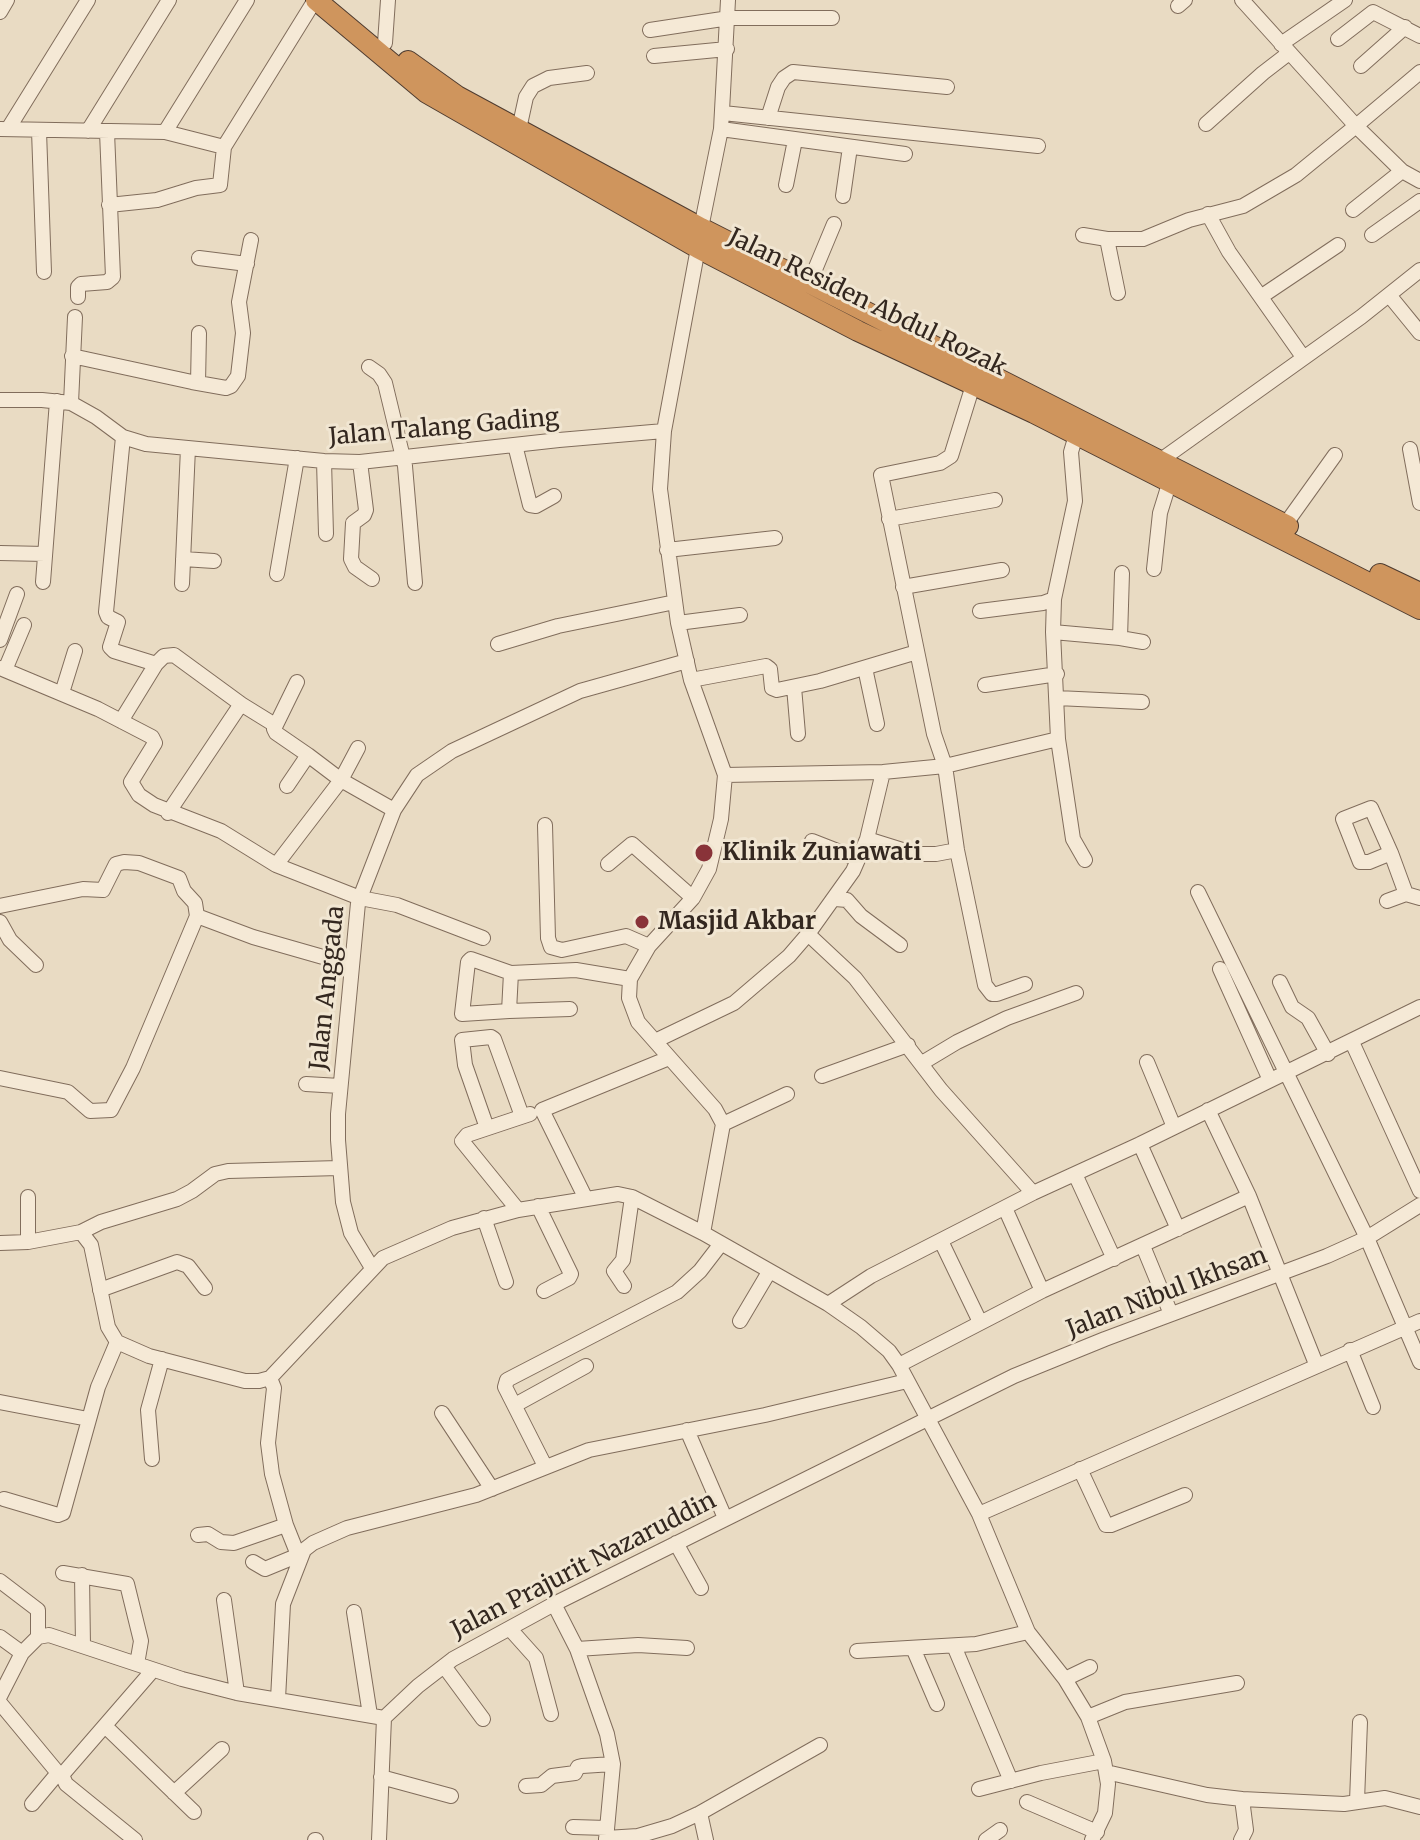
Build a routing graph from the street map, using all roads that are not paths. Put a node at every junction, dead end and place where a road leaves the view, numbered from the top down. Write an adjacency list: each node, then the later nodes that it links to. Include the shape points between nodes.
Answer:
1 (7, 0): 11 (street)
2 (88, 0): 30 (street)
3 (169, 0): 33 (street)
4 (247, 0): 35 (street)
5 (316, 0): 38 (street); 52 (highway, Jalan Residen Abdul Rozak, via 427,93)
6 (338, 0): 18 (highway, Jalan Residen Abdul Rozak)
7 (388, 0): 18 (street)
8 (728, 0): 12 (street)
9 (1242, 0): 19 (street)
10 (1345, 0): 19 (street)
11 (0, 12)
12 (731, 18): 13 (street); 15 (street); 20 (street)
13 (832, 18)
14 (1405, 27): 16 (street); 17 (street, via 1371,13); 22 (street)
15 (650, 30)
16 (1420, 36)
17 (1338, 39)
18 (385, 43): 31 (highway, Jalan Residen Abdul Rozak, via 457,96)
19 (1285, 48): 28 (street); 29 (street)
20 (727, 49): 21 (street); 27 (street)
21 (654, 56)
22 (1361, 66)
23 (1420, 72): 29 (street)
24 (587, 73): 31 (street, via 549,78 533,86)
25 (947, 87): 26 (street, via 793,72 778,87)
26 (768, 118): 27 (street); 37 (street)
27 (722, 121): 36 (street); 52 (street)
28 (1206, 124)
29 (1356, 126): 41 (street); 48 (street, via 1284,184 1243,206)
30 (4, 129): 32 (street)
31 (519, 129): 52 (highway, Jalan Residen Abdul Rozak)
32 (39, 131): 33 (street); 58 (street)
33 (88, 131): 34 (street)
34 (107, 132): 35 (street); 46 (street)
35 (165, 132): 38 (street)
36 (795, 140): 39 (street); 43 (street)
37 (1038, 146)
38 (224, 147): 46 (street, via 223,181 218,186)
39 (850, 147): 40 (street); 44 (street)
40 (905, 154)
41 (1402, 171): 42 (street); 47 (street)
42 (1420, 181)
43 (786, 185)
44 (843, 196)
45 (1420, 201): 51 (street)
46 (109, 205): 63 (street, via 113,277 81,284)
47 (1353, 210)
48 (1208, 214): 53 (street, via 1152,237); 64 (street)
49 (834, 224): 60 (street)
50 (1083, 235): 53 (street)
51 (1372, 235)
52 (700, 238): 60 (highway, Jalan Residen Abdul Rozak); 72 (highway, Jalan Residen Abdul Rozak, via 858,331); 75 (street)
53 (1107, 239): 61 (street)
54 (251, 240): 57 (street)
55 (1338, 245): 64 (street)
56 (199, 258): 57 (street)
57 (247, 264): 71 (street, via 239,302 243,333 236,382 226,388)
58 (44, 272)
59 (1419, 274): 62 (street)
60 (809, 284): 84 (highway, Jalan Residen Abdul Rozak)
61 (1118, 293)
62 (1389, 295): 67 (street); 69 (street)
63 (78, 297)
64 (1263, 299): 69 (street)
65 (74, 324): 68 (street)
66 (199, 333): 71 (street)
67 (1420, 333)
68 (72, 356): 71 (street); 74 (street)
69 (1303, 357): 84 (street)
70 (369, 367): 83 (street, via 385,383)
71 (198, 383)
72 (973, 385): 76 (highway, Jalan Residen Abdul Rozak); 91 (street, via 951,456 881,475)
73 (0, 400): 74 (street)
74 (64, 402): 77 (street, Jalan Talang Gading); 97 (street)
75 (664, 431): 78 (street, Jalan Talang Gading); 95 (street, via 660,489)
76 (1076, 435): 87 (highway, Jalan Residen Abdul Rozak); 111 (street, via 1071,452 1075,506)
77 (123, 437): 79 (street, Jalan Talang Gading); 126 (street, via 106,612 118,623 110,647)
78 (515, 445): 83 (street, Jalan Talang Gading); 88 (street, via 530,505)
79 (188, 448): 82 (street, Jalan Talang Gading); 98 (street)
80 (1414, 450): 90 (street)
81 (1335, 455): 92 (street)
82 (297, 458): 85 (street, Jalan Talang Gading); 103 (street)
83 (402, 458): 86 (street, Jalan Talang Gading); 106 (street)
84 (1161, 460): 92 (highway, Jalan Residen Abdul Rozak)
85 (324, 461): 86 (street, Jalan Talang Gading); 93 (street)
86 (360, 462): 104 (street, via 366,510 353,523 351,559)
87 (1169, 484): 92 (highway, Jalan Residen Abdul Rozak); 100 (street)
88 (554, 496)
89 (995, 500): 91 (street)
90 (1420, 503)
91 (889, 519): 108 (street)
92 (1281, 530): 109 (highway, Jalan Residen Abdul Rozak); 113 (highway, Jalan Residen Abdul Rozak)
93 (326, 534)
94 (775, 538): 95 (street)
95 (667, 550): 112 (street)
96 (0, 553): 97 (street)
97 (45, 554): 105 (street)
98 (183, 559): 99 (street); 107 (street)
99 (214, 561)
100 (1154, 569)
101 (1002, 570): 108 (street)
102 (1122, 573): 119 (street)
103 (277, 574)
104 (372, 579)
105 (43, 582)
106 (415, 583)
107 (182, 584)
108 (903, 587): 124 (street)
109 (1420, 593)
110 (17, 594): 120 (street)
111 (1054, 599): 114 (street); 118 (street)
112 (675, 602): 116 (street); 122 (street)
113 (1420, 609)
114 (980, 611)
115 (740, 615): 116 (street)
116 (678, 623): 125 (street)
117 (24, 625): 128 (street)
118 (1053, 632): 119 (street); 129 (street)
119 (1120, 638): 121 (street)
120 (0, 640)
121 (1143, 642)
122 (498, 644)
123 (75, 651): 134 (street)
124 (917, 652): 127 (street); 145 (street)
125 (687, 661): 130 (street); 150 (street, Jalan Anggada, via 580,691 452,751 417,775)
126 (156, 664): 137 (street, via 174,655); 138 (street)
127 (865, 668): 133 (street); 139 (street)
128 (2, 669): 134 (street)
129 (1057, 674): 132 (street); 135 (street)
130 (691, 680): 133 (street, via 766,666 773,689); 147 (street)
131 (297, 682): 140 (street)
132 (985, 685)
133 (794, 687): 141 (street)
134 (62, 693): 138 (street)
135 (1057, 698): 136 (street); 142 (street)
136 (1142, 702)
137 (241, 704): 140 (street); 151 (street)
138 (121, 721): 151 (street, via 154,739 132,785)
139 (877, 724)
140 (275, 725): 144 (street, via 276,733)
141 (798, 734)
142 (1058, 739): 145 (street); 158 (street, via 1073,839)
143 (358, 748): 148 (street)
144 (308, 755): 148 (street); 149 (street)
145 (945, 766): 146 (street); 155 (street)
146 (883, 772): 147 (street); 153 (street)
147 (725, 775): 164 (street, via 709,869)
148 (341, 780): 150 (street); 160 (street)
149 (287, 786)
150 (394, 810): 163 (street, Jalan Anggada)
151 (168, 813): 160 (street, via 221,831)
152 (545, 825): 173 (street, via 551,947 562,950 626,936)
153 (867, 839): 155 (street, via 915,854); 157 (street)
154 (812, 841): 157 (street)
155 (957, 850): 180 (street, via 986,989 997,994)
156 (1391, 853): 162 (street)
157 (858, 859): 165 (street)
158 (1085, 860)
159 (608, 864): 164 (street, via 632,844)
160 (276, 865): 163 (street)
161 (1198, 892): 194 (street)
162 (1413, 896): 166 (street)
163 (360, 898): 171 (street, via 397,905); 175 (street, Jalan Anggada)
164 (693, 898): 173 (street)
165 (835, 899): 170 (street); 172 (street, via 847,900)
166 (1387, 901)
167 (0, 906): 168 (street, via 83,889 103,890 115,865 128,862 179,878)
168 (197, 916): 175 (street); 196 (street, via 111,1110 90,1111 68,1092)
169 (0, 922): 174 (street)
170 (808, 934): 187 (street, via 734,1003); 189 (street, via 855,978)
171 (483, 938)
172 (900, 945)
173 (649, 946): 178 (street)
174 (36, 965)
175 (351, 965): 199 (street, Jalan Anggada)
176 (1220, 969): 197 (street)
177 (511, 973): 178 (street, via 576,970); 184 (street); 185 (street, via 471,959)
178 (630, 979): 187 (street, via 631,1010)
179 (1280, 982): 190 (street)
180 (1025, 984)
181 (1076, 993): 193 (street, via 1007,1018)
182 (1420, 1007): 188 (street)
183 (570, 1009): 184 (street)
184 (509, 1011): 185 (street)
185 (462, 1014): 186 (street)
186 (462, 1040): 203 (street, via 494,1039); 206 (street)
187 (655, 1041): 191 (street)
188 (1352, 1042): 190 (street); 210 (street)
189 (908, 1045): 193 (street); 195 (street)
190 (1328, 1054): 194 (street)
191 (669, 1058): 201 (street); 204 (street)
192 (1147, 1062): 205 (street)
193 (922, 1063): 211 (street)
194 (1285, 1073): 197 (street); 224 (street)
195 (822, 1076)
196 (0, 1078)
197 (1270, 1080): 202 (street)
198 (306, 1084): 199 (street)
199 (340, 1086): 208 (street, Jalan Anggada)
200 (787, 1094): 204 (street)
201 (542, 1110): 203 (street); 215 (street)
202 (1208, 1110): 205 (street); 212 (street)
203 (522, 1116): 206 (street)
204 (723, 1124): 223 (street)
205 (1174, 1127): 207 (street)
206 (487, 1128): 219 (street, via 462,1141)
207 (1140, 1144): 209 (street); 221 (street)
208 (339, 1168): 222 (street, via 215,1174 177,1199); 231 (street, Jalan Anggada, via 351,1233)
209 (1075, 1174): 211 (street); 230 (street)
210 (1420, 1191)
211 (1033, 1193): 218 (street)
212 (1249, 1196): 221 (street); 233 (street)
213 (28, 1197): 226 (street)
214 (632, 1197): 215 (street); 223 (street); 235 (street, via 623,1260 614,1271)
215 (586, 1199): 217 (street)
216 (1420, 1205): 224 (street, Jalan Nibul Ikhsan)
217 (538, 1206): 219 (street); 238 (street, via 571,1274)
218 (1005, 1208): 225 (street); 239 (street)
219 (518, 1210): 220 (street)
220 (484, 1218): 231 (street, via 417,1241); 234 (street)
221 (1178, 1229): 229 (street)
222 (81, 1232): 226 (street); 237 (street, via 91,1245)
223 (703, 1233): 228 (street)
224 (1367, 1238): 233 (street, Jalan Nibul Ikhsan); 245 (street)
225 (941, 1241): 240 (street); 244 (street)
226 (28, 1242): 227 (street)
227 (0, 1243)
228 (720, 1245): 232 (street); 256 (street, via 677,1292 507,1380 505,1387)
229 (1143, 1246): 230 (street); 241 (street)
230 (1114, 1259): 239 (street)
231 (372, 1268): 253 (street)
232 (769, 1272): 240 (street); 242 (street)
233 (1282, 1274): 241 (street, Jalan Nibul Ikhsan); 250 (street)
234 (506, 1282)
235 (624, 1286)
236 (205, 1288): 237 (street, via 188,1266 177,1262)
237 (100, 1290): 246 (street)
238 (544, 1291)
239 (1042, 1291): 244 (street)
240 (828, 1304): 251 (street, via 889,1351)
241 (1171, 1314): 259 (street, Jalan Nibul Ikhsan, via 1014,1376)
242 (740, 1321)
243 (1420, 1321): 245 (street)
244 (980, 1322): 251 (street)
245 (1405, 1327): 247 (street); 249 (street)
246 (117, 1342): 248 (street); 260 (street)
247 (1350, 1350): 250 (street); 257 (street)
248 (162, 1359): 253 (street, via 245,1381); 262 (street, via 148,1410)
249 (1420, 1362)
250 (1316, 1364): 264 (street)
251 (899, 1365): 254 (street)
252 (586, 1366): 256 (street)
253 (270, 1378): 270 (street, via 274,1388 268,1443)
254 (907, 1381): 259 (street); 261 (street)
255 (0, 1402): 260 (street)
256 (515, 1405): 263 (street)
257 (1373, 1407)
258 (442, 1413): 265 (street)
259 (927, 1418): 268 (street); 269 (street, Jalan Prajurit Nazaruddin)
260 (88, 1419): 267 (street, via 63,1513)
261 (687, 1430): 263 (street, via 589,1450); 269 (street)
262 (152, 1459)
263 (545, 1466): 265 (street)
264 (1080, 1469): 266 (street, via 1106,1525); 268 (street)
265 (492, 1489): 273 (street, via 347,1528 313,1543)
266 (1185, 1495)
267 (4, 1499)
268 (979, 1514): 283 (street)
269 (725, 1518): 272 (street, Jalan Prajurit Nazaruddin)
270 (286, 1525): 271 (street, via 234,1543); 273 (street)
271 (198, 1535)
272 (676, 1543): 278 (street); 280 (street, Jalan Prajurit Nazaruddin)
273 (299, 1557): 274 (street, via 265,1569); 301 (street, via 283,1604)
274 (253, 1562)
275 (63, 1573): 276 (street)
276 (82, 1575): 286 (street); 293 (street, via 127,1584 141,1641)
277 (0, 1581): 285 (street, via 35,1606)
278 (701, 1588)
279 (224, 1600): 299 (street)
280 (554, 1604): 282 (street, Jalan Prajurit Nazaruddin); 290 (street)
281 (354, 1612): 305 (street)
282 (510, 1629): 294 (street, Jalan Prajurit Nazaruddin); 304 (street, via 536,1658)
283 (1028, 1632): 287 (street); 297 (street)
284 (0, 1637): 292 (street)
285 (38, 1637): 286 (street, via 59,1637); 292 (street)
286 (83, 1646): 293 (street)
287 (954, 1646): 289 (street); 316 (street)
288 (687, 1648): 290 (street)
289 (913, 1648): 291 (street); 303 (street)
290 (577, 1649): 312 (street)
291 (857, 1651)
292 (22, 1653): 300 (street)
293 (137, 1664): 296 (street)
294 (444, 1666): 305 (street, Jalan Prajurit Nazaruddin); 307 (street)
295 (1090, 1667): 297 (street)
296 (153, 1670): 299 (street); 309 (street)
297 (1065, 1679): 306 (street)
298 (1237, 1683): 306 (street, via 1125,1702)
299 (237, 1693): 301 (street)
300 (0, 1696)
301 (278, 1699): 305 (street)
302 (0, 1703): 314 (street)
303 (937, 1704)
304 (551, 1714)
305 (377, 1717): 315 (street)
306 (1088, 1717): 313 (street)
307 (483, 1719)
308 (1360, 1722): 322 (street)
309 (105, 1726): 314 (street); 319 (street)
310 (820, 1745): 327 (street)
311 (222, 1749): 319 (street)
312 (613, 1764): 317 (street, via 578,1767 575,1773); 329 (street)
313 (1105, 1766): 316 (street); 321 (street, via 1207,1795); 330 (street, via 1108,1796)
314 (60, 1774): 324 (street); 331 (street)
315 (381, 1777): 320 (street); 332 (street)
316 (1011, 1781): 318 (street)
317 (526, 1786)
318 (979, 1789)
319 (174, 1793): 326 (street)
320 (451, 1796)
321 (1242, 1799): 322 (street); 334 (street, via 1246,1830)
322 (1357, 1801): 325 (street, via 1385,1798)
323 (1027, 1802): 330 (street)
324 (32, 1804)
325 (1420, 1807)
326 (194, 1812)
327 (700, 1813): 329 (street, via 650,1833); 333 (street)
328 (573, 1827): 329 (street)
329 (606, 1835)
330 (1094, 1836)
331 (135, 1840)
332 (379, 1840)
333 (706, 1840)
334 (1241, 1840)

